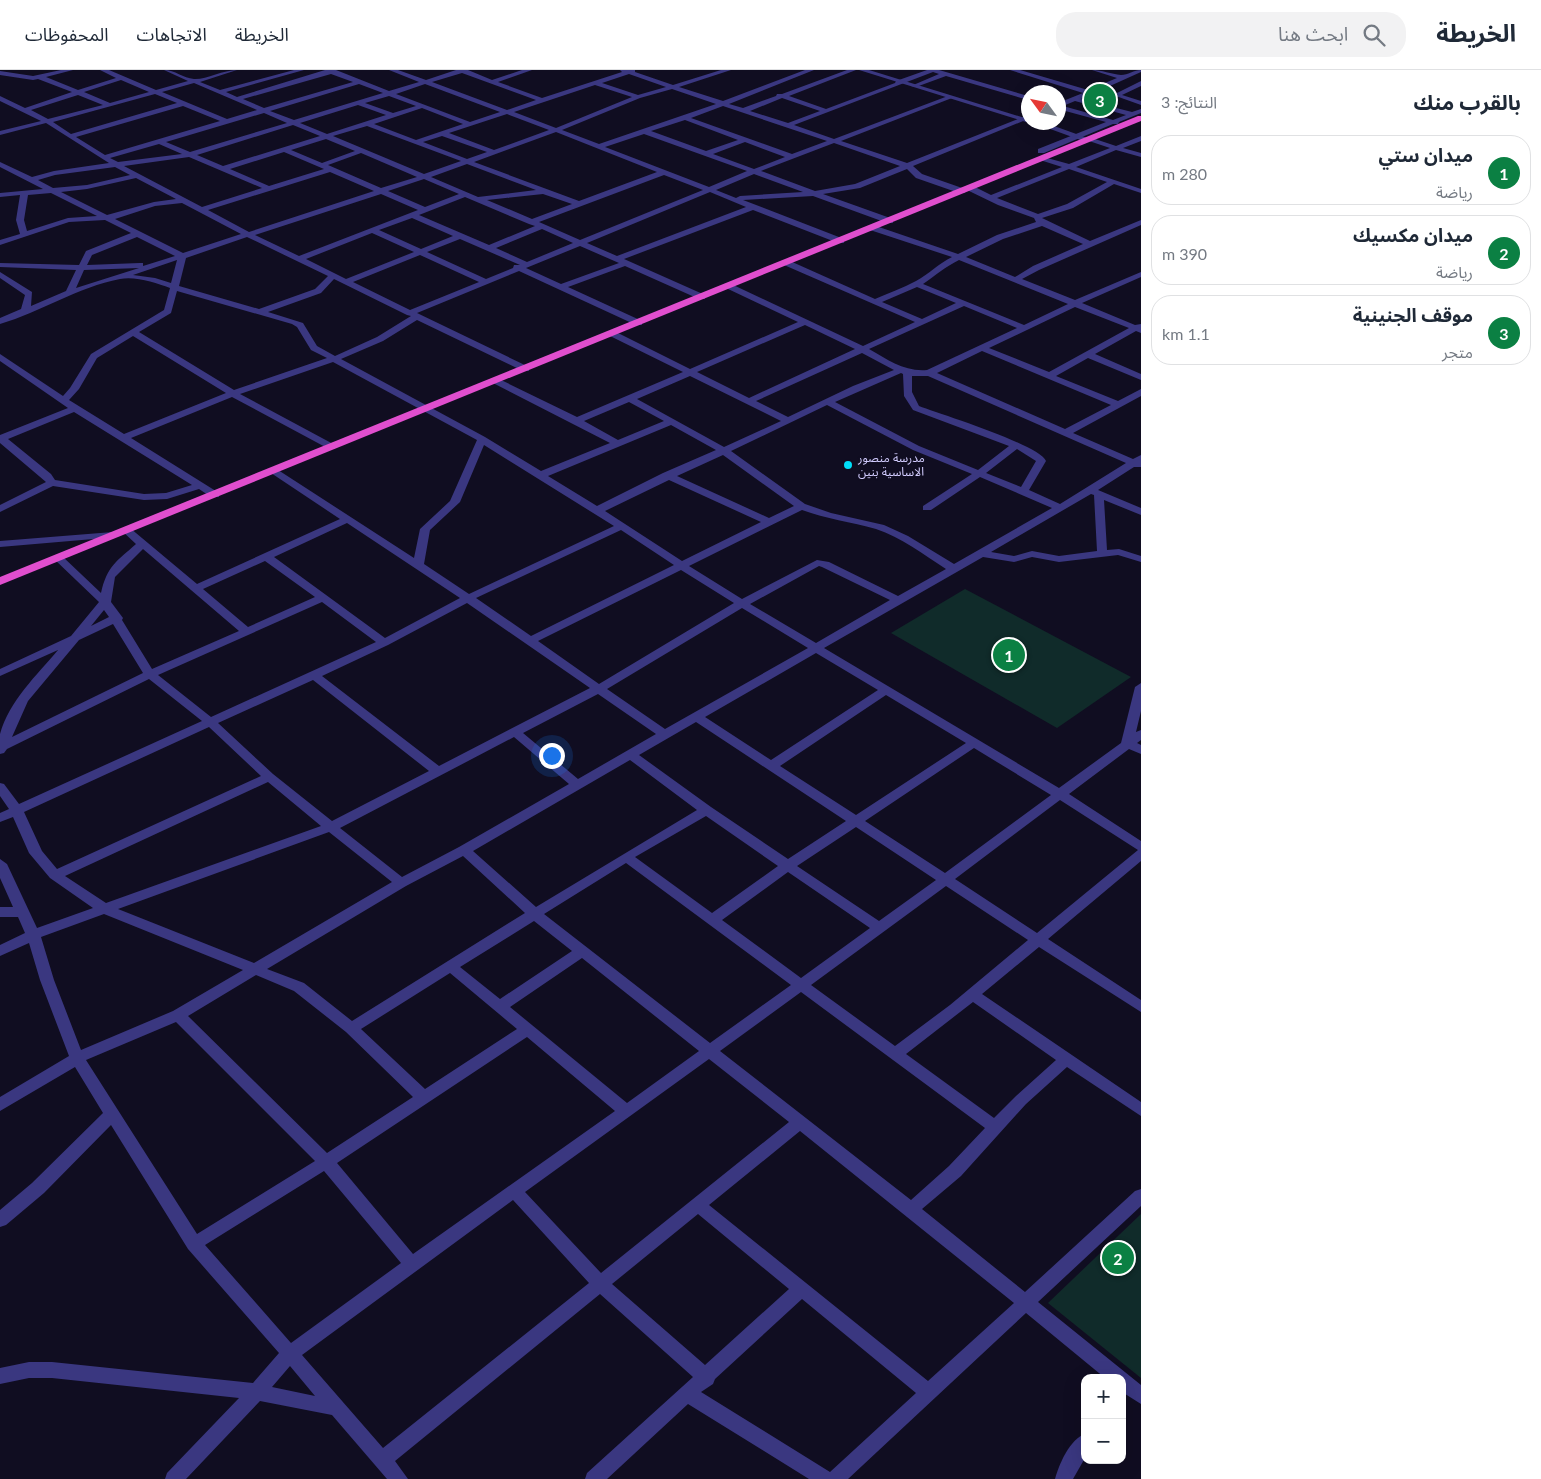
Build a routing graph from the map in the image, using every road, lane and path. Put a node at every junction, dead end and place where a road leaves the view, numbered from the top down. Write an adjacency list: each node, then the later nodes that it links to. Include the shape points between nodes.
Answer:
1 (10, 70): 21 (street)
2 (70, 70): 23 (street)
3 (103, 70): 24 (street)
4 (167, 70): 26 (street)
5 (232, 70): 26 (street)
6 (301, 70): 39 (street)
7 (392, 70): 28 (street)
8 (462, 70): 28 (street); 29 (street)
9 (529, 70): 29 (street)
10 (728, 70): 34 (street)
11 (811, 70): 35 (street)
12 (853, 70): 43 (street)
13 (866, 70): 30 (street)
14 (932, 70): 22 (street); 30 (street)
15 (957, 70): 22 (street)
16 (1013, 70): 40 (street)
17 (1095, 70): 25 (street)
18 (330, 71): 27 (street); 48 (street)
19 (628, 71): 31 (street); 34 (street)
20 (1137, 71): 25 (street)
21 (1, 73): 23 (street)
22 (946, 74): 33 (street); 44 (street)
23 (39, 77): 37 (street)
24 (121, 78): 37 (street); 38 (street)
25 (1124, 78): 32 (street); 40 (street)
26 (194, 81): 38 (street); 39 (street)
27 (359, 82): 41 (street); 61 (street)
28 (425, 82): 41 (street); 66 (street)
29 (492, 82): 50 (street)
30 (900, 82): 33 (street); 63 (street)
31 (595, 83): 47 (street); 50 (street)
32 (1141, 83): 36 (street)
33 (914, 86): 45 (street)
34 (674, 87): 47 (street); 51 (street)
35 (760, 89): 43 (street); 51 (street)
36 (1127, 90): 42 (street); 52 (street, via 1116,96)
37 (79, 92): 57 (street); 60 (street)
38 (158, 92): 53 (street); 57 (street)
39 (220, 92): 48 (street)
40 (1090, 92): 49 (street)
41 (390, 93): 54 (street); 58 (street)
42 (1141, 95): 52 (street)
43 (782, 96): 62 (street); 63 (street)
44 (1021, 96)
45 (950, 97): 69 (street); 91 (street)
46 (0, 98): 60 (street)
47 (638, 98): 80 (street)
48 (237, 99): 61 (street)
49 (1075, 99): 55 (street); 56 (street)
50 (541, 100): 66 (street)
51 (724, 102): 62 (street); 71 (street)
52 (1137, 102): 64 (street)
53 (184, 103): 73 (street); 85 (street)
54 (358, 103): 68 (street); 75 (street)
55 (1066, 103)
56 (1094, 104): 64 (street); 67 (street)
57 (110, 105): 72 (street)
58 (423, 106): 68 (street); 77 (street)
59 (1066, 109): 67 (street)
60 (26, 110): 72 (street)
61 (263, 110): 73 (street); 75 (street)
62 (745, 110): 79 (street)
63 (826, 110): 79 (street)
64 (1114, 110): 70 (street)
65 (1141, 111): 70 (street)
66 (504, 112): 77 (street); 80 (street)
67 (1076, 112): 78 (street)
68 (391, 116): 76 (street)
69 (1021, 117)
70 (1138, 117): 78 (highway)
71 (685, 118): 82 (street); 90 (street)
72 (47, 121): 83 (street); 85 (street)
73 (225, 121): 92 (street)
74 (1021, 121): 108 (street)
75 (295, 123): 86 (street); 101 (street)
76 (366, 123): 86 (street); 93 (street)
77 (470, 124): 84 (street)
78 (1120, 124): 87 (street); 89 (highway)
79 (789, 125): 91 (street)
80 (556, 130): 94 (street); 98 (street)
81 (1059, 130): 87 (street)
82 (646, 132): 94 (street); 99 (street)
83 (0, 133)
84 (442, 133): 93 (street); 98 (street)
85 (71, 136): 104 (street)
86 (325, 136): 96 (street); 97 (street)
87 (1078, 136): 89 (street); 100 (street)
88 (1141, 138): 95 (street)
89 (1091, 139): 95 (street); 100 (highway)
90 (744, 140): 99 (street); 103 (street)
91 (834, 140): 103 (street); 108 (street)
92 (158, 141): 101 (street); 104 (street)
93 (416, 142): 105 (street)
94 (597, 147): 114 (street)
95 (1116, 148): 102 (street); 110 (street)
96 (284, 149): 107 (street); 111 (street)
97 (361, 151): 107 (street); 116 (street)
98 (493, 152): 105 (street)
99 (706, 154): 113 (street)
100 (1042, 154): 110 (street); 121 (highway)
101 (189, 155): 106 (street); 111 (street)
102 (1141, 155)
103 (792, 157): 113 (street)
104 (104, 158): 106 (street)
105 (467, 162): 116 (street); 125 (street)
106 (118, 165): 115 (street); 117 (street, via 54,173)
107 (322, 165): 112 (street)
108 (908, 166): 121 (street, via 919,176); 127 (street, via 866,183)
109 (2, 167): 117 (street)
110 (1069, 167): 118 (street); 131 (street)
111 (222, 169): 119 (street)
112 (331, 169): 119 (street); 123 (street)
113 (755, 171): 120 (street); 127 (street)
114 (661, 172): 120 (street); 134 (street)
115 (138, 175): 122 (street); 133 (street)
116 (424, 177): 123 (street); 128 (street)
117 (30, 180): 122 (street)
118 (1113, 182): 124 (street); 140 (street)
119 (270, 189): 136 (street)
120 (708, 190): 130 (street); 153 (street)
121 (966, 190): 131 (street); 141 (highway)
122 (54, 191): 126 (street); 139 (street)
123 (381, 191): 137 (street); 149 (street)
124 (1141, 191)
125 (546, 192): 132 (street); 134 (street)
126 (24, 193): 129 (street); 147 (street, via 20,220)
127 (817, 193): 130 (street, via 751,199); 141 (street)
128 (466, 194): 132 (street); 137 (street)
129 (0, 195)
130 (721, 195): 135 (street)
131 (990, 198): 140 (street)
132 (478, 199): 142 (street)
133 (186, 200): 136 (street); 139 (street, via 158,203 118,216)
134 (579, 204): 142 (street)
135 (753, 207): 151 (street); 160 (street)
136 (203, 209): 149 (street)
137 (425, 210): 138 (street)
138 (412, 215): 146 (street); 150 (street)
139 (102, 217): 147 (street, via 68,220); 148 (street)
140 (1040, 220): 154 (street); 158 (street)
141 (890, 221): 145 (highway)
142 (532, 222): 144 (street)
143 (1141, 222): 154 (street)
144 (542, 226): 153 (street); 155 (street)
145 (873, 228): 151 (highway); 158 (street)
146 (372, 230): 156 (street); 159 (street)
147 (24, 234): 152 (street)
148 (137, 234): 157 (street); 166 (street, via 89,253)
149 (249, 235): 157 (street); 159 (street)
150 (460, 236): 155 (street); 156 (street)
151 (841, 241): 163 (highway)
152 (0, 243)
153 (581, 243): 160 (street); 165 (street)
154 (1090, 244): 171 (street)
155 (490, 248): 165 (street)
156 (420, 252): 172 (street); 173 (street)
157 (182, 256): 161 (street); 176 (street)
158 (959, 257): 171 (street); 174 (street, via 938,266 933,274)
159 (298, 259): 170 (street)
160 (617, 259): 162 (street)
161 (162, 262): 166 (street); 169 (street)
162 (626, 263): 177 (street); 179 (street)
163 (787, 263): 175 (highway); 180 (street)
164 (0, 265): 166 (street)
165 (521, 266): 172 (street); 177 (street)
166 (83, 268): 178 (street)
167 (0, 274): 183 (street, via 29,294)
168 (1141, 274): 182 (street)
169 (122, 276): 176 (street, via 155,280); 178 (street)
170 (332, 276): 173 (street); 184 (street, via 318,291)
171 (1017, 279): 182 (street)
172 (484, 280): 185 (street)
173 (346, 282): 185 (street)
174 (916, 284): 180 (street); 181 (street)
175 (729, 286): 179 (highway); 188 (street)
176 (172, 287): 184 (street); 192 (street, via 168,311)
177 (560, 287): 187 (street)
178 (70, 293): 183 (street)
179 (702, 297): 187 (highway)
180 (877, 301): 189 (street)
181 (964, 303): 189 (street); 190 (street)
182 (1074, 303): 190 (street); 191 (street)
183 (26, 311): 186 (street)
184 (258, 312): 198 (street, via 300,325 314,348)
185 (414, 314): 198 (street, via 380,340); 199 (street)
186 (0, 321)
187 (638, 322): 193 (highway)
188 (806, 322): 194 (street); 200 (street)
189 (921, 322): 194 (street)
190 (1024, 328): 195 (street)
191 (1139, 328): 196 (street)
192 (134, 333): 207 (street); 209 (street, via 94,356)
193 (611, 334): 199 (highway); 200 (street)
194 (862, 349): 201 (street); 210 (street)
195 (984, 349): 202 (street); 203 (street)
196 (1086, 354): 203 (street); 204 (street)
197 (0, 357): 209 (street)
198 (332, 359): 207 (street); 214 (street)
199 (526, 369): 205 (highway)
200 (691, 372): 208 (street); 210 (street)
201 (904, 372): 202 (street); 211 (street, via 852,388); 223 (street, via 911,403 916,408)
202 (929, 374): 218 (street)
203 (1049, 376): 212 (street)
204 (1141, 377)
205 (496, 380): 214 (highway); 215 (street)
206 (1141, 392): 212 (street)
207 (233, 394): 220 (street); 224 (street)
208 (629, 398): 215 (street); 217 (street)
209 (64, 400): 213 (street)
210 (749, 401): 216 (street)
211 (828, 402): 216 (street); 228 (street, via 916,448)
212 (1117, 404): 218 (street)
213 (75, 408): 219 (street); 220 (street)
214 (428, 408): 221 (street); 224 (highway)
215 (577, 420): 222 (street)
216 (788, 421): 225 (street)
217 (670, 422): 222 (street); 225 (street)
218 (1067, 432): 226 (street)
219 (0, 438): 231 (street)
220 (123, 438): 232 (street)
221 (482, 439): 229 (street); 254 (street, via 455,502 426,529)
222 (618, 444): 229 (street)
223 (1016, 445): 228 (street); 233 (street, via 1041,461)
224 (332, 447): 227 (highway)
225 (722, 450): 230 (street); 236 (street)
226 (1138, 462): 234 (street)
227 (274, 471): 235 (highway); 242 (street)
228 (980, 473): 233 (street); 238 (street)
229 (542, 475): 240 (street)
230 (667, 475): 240 (street); 243 (street)
231 (52, 483): 232 (street, via 144,497 167,496); 239 (street)
232 (201, 485): 235 (street)
233 (1023, 491): 237 (street)
234 (1095, 492): 237 (street); 241 (street); 250 (street)
235 (215, 494): 245 (highway)
236 (802, 506): 243 (street); 256 (street, via 828,516 880,527)
237 (1059, 507): 249 (street)
238 (927, 508)
239 (0, 509)
240 (598, 510): 244 (street)
241 (1141, 512)
242 (348, 519): 251 (street); 254 (street)
243 (768, 521): 255 (street)
244 (622, 526): 255 (street); 260 (street)
245 (126, 530): 246 (highway); 248 (street)
246 (113, 535): 247 (street); 252 (highway)
247 (0, 544)
248 (142, 544): 258 (street); 262 (street, via 113,572)
249 (981, 553): 250 (street, via 1014,559 1032,554 1059,559); 256 (street)
250 (1102, 553): 253 (street, via 1119,552)
251 (266, 556): 258 (street); 259 (street)
252 (58, 558): 257 (highway); 262 (street)
253 (1141, 559)
254 (418, 565): 260 (street)
255 (680, 565): 263 (street); 267 (street)
256 (952, 568): 261 (street)
257 (0, 581)
258 (196, 588): 265 (street)
259 (323, 598): 265 (street); 268 (street)
260 (468, 598): 267 (street); 268 (street)
261 (898, 600): 263 (street, via 819,562); 269 (street)
262 (105, 602): 264 (street); 266 (street)
263 (741, 604): 269 (street); 274 (street)
264 (117, 618): 266 (street); 271 (street)
265 (248, 632): 271 (street)
266 (72, 640): 270 (street); 283 (street, via 23,699)
267 (530, 641): 274 (street)
268 (384, 643): 272 (street)
269 (814, 648): 275 (street); 276 (street)
270 (0, 672)
271 (150, 674): 277 (street); 283 (street)
272 (314, 675): 277 (street); 287 (street)
273 (1141, 687): 282 (street)
274 (598, 688): 278 (street); 280 (street)
275 (884, 691): 281 (street); 286 (street)
276 (695, 716): 280 (street); 286 (street)
277 (210, 722): 288 (street); 293 (street)
278 (515, 732): 287 (street); 289 (street)
279 (1141, 734): 282 (street)
280 (665, 735): 285 (street)
281 (974, 743): 291 (street); 295 (street)
282 (1127, 743): 284 (street); 291 (street)
283 (1, 748)
284 (1141, 750)
285 (631, 754): 289 (street); 292 (street)
286 (772, 765): 295 (street)
287 (437, 771): 296 (street)
288 (269, 777): 296 (street); 303 (street)
289 (578, 785): 298 (street)
290 (0, 787): 293 (street)
291 (1061, 794): 297 (street); 304 (street)
292 (706, 810): 300 (street); 302 (street)
293 (17, 811): 294 (street); 303 (street, via 32,846)
294 (0, 818)
295 (858, 820): 302 (street); 304 (street)
296 (333, 826): 305 (street); 306 (street)
297 (1141, 847)
298 (464, 850): 305 (street); 309 (street)
299 (1141, 854): 313 (street)
300 (626, 857): 309 (street); 310 (street)
301 (0, 864): 308 (street)
302 (787, 866): 310 (street); 311 (street)
303 (55, 875): 306 (street)
304 (945, 880): 311 (street); 313 (street)
305 (401, 883): 317 (street)
306 (106, 910): 312 (street); 317 (street)
307 (0, 912): 308 (street)
308 (21, 912): 312 (street)
309 (536, 915): 315 (street); 316 (street)
310 (712, 920): 318 (street)
311 (880, 928): 318 (street)
312 (33, 935): 314 (street); 327 (street)
313 (1038, 939): 319 (street); 321 (street)
314 (0, 951)
315 (582, 951): 320 (street); 325 (street)
316 (450, 966): 320 (street); 323 (street)
317 (258, 969): 322 (street); 323 (street, via 306,992)
318 (798, 985): 325 (street); 326 (street)
319 (971, 994): 326 (street); 328 (street)
320 (499, 1007): 324 (street)
321 (1141, 1007)
322 (178, 1015): 327 (street); 336 (street)
323 (351, 1028): 329 (street)
324 (528, 1029): 329 (street); 332 (street)
325 (710, 1050): 332 (street); 334 (street)
326 (896, 1054): 335 (street)
327 (77, 1058): 330 (street); 333 (street)
328 (1067, 1059): 331 (street); 335 (street, via 1027,1094)
329 (424, 1098): 336 (street)
330 (0, 1105)
331 (1141, 1110)
332 (626, 1112): 337 (street)
333 (112, 1114): 341 (street, via 38,1188); 342 (street)
334 (800, 1122): 339 (street); 340 (street)
335 (996, 1128): 340 (street, via 956,1171)
336 (326, 1162): 342 (street); 343 (street)
337 (515, 1192): 343 (street); 344 (street)
338 (1141, 1196): 346 (street)
339 (697, 1204): 344 (street); 345 (street)
340 (911, 1209): 346 (street)
341 (0, 1220)
342 (194, 1244): 347 (street)
343 (412, 1264): 347 (street)
344 (600, 1283): 350 (street); 356 (street)
345 (801, 1289): 350 (street); 352 (street)
346 (1026, 1303): 348 (street); 352 (street)
347 (289, 1354): 351 (street); 354 (street)
348 (1111, 1374)
349 (0, 1376): 351 (street, via 29,1370 52,1370)
350 (706, 1378): 353 (street)
351 (257, 1392): 354 (street); 357 (street)
352 (929, 1393): 361 (street)
353 (688, 1394): 359 (street); 360 (street)
354 (336, 1408): 356 (street)
355 (1081, 1448): 362 (street)
356 (382, 1460): 358 (street)
357 (174, 1479)
358 (399, 1479)
359 (594, 1479)
360 (825, 1479)
361 (835, 1479)
362 (1064, 1479)

